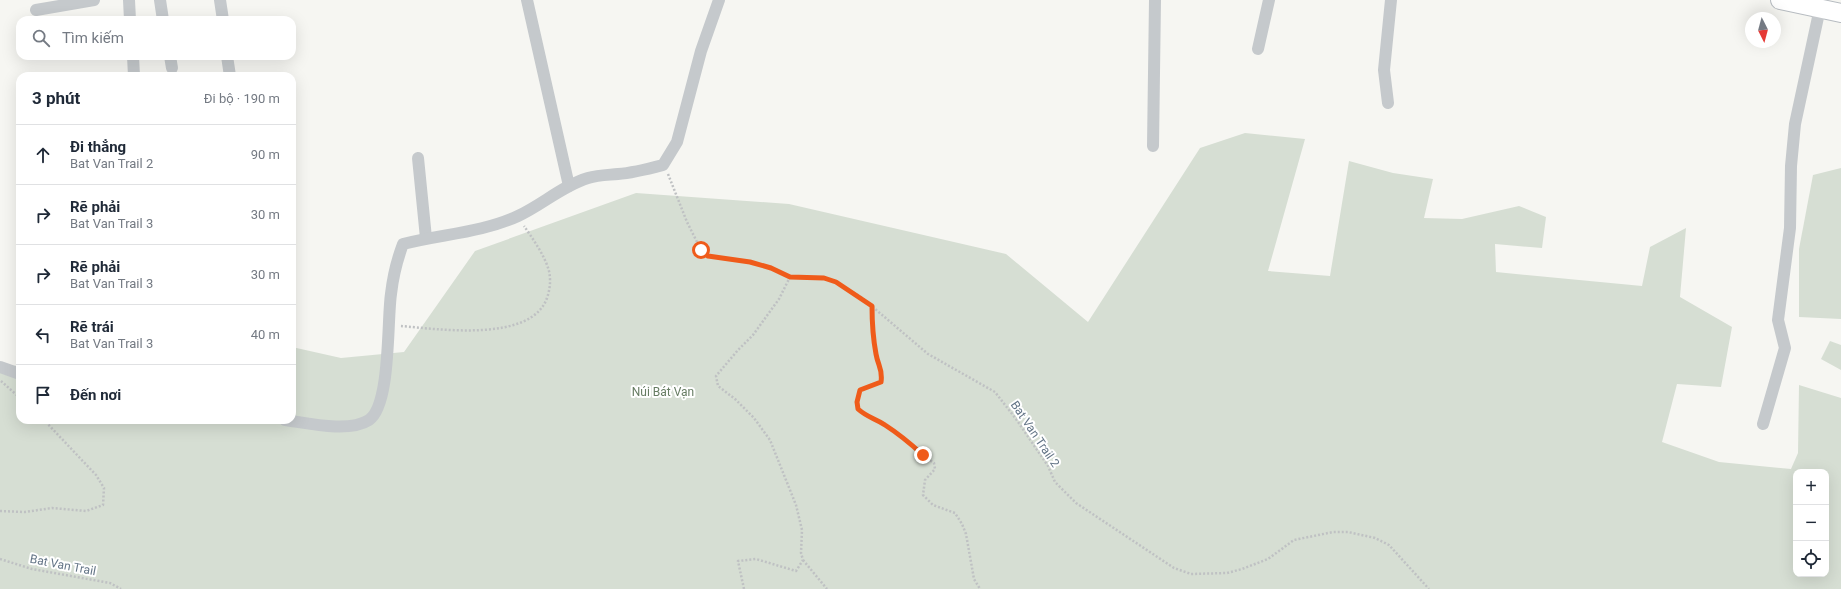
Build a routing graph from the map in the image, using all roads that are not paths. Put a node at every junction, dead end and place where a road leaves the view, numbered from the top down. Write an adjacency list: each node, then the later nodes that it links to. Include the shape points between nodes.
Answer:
1 (94, 0): 12 (street)
2 (128, 0): 14 (street)
3 (160, 0): 15 (street)
4 (220, 0): 16 (street)
5 (527, 0): 27 (street)
6 (719, 0): 27 (street, via 701,51 677,142 663,165 643,171 588,178)
7 (1155, 0): 25 (street)
8 (1269, 0): 17 (street)
9 (1391, 0): 24 (street, via 1384,70)
10 (1780, 0): 11 (main road)
11 (1820, 8): 13 (main road); 32 (street, via 1795,124 1790,228 1778,320 1785,348)
12 (36, 10)
13 (1841, 13)
14 (130, 16)
15 (163, 16)
16 (222, 16)
17 (1258, 49)
18 (133, 60): 22 (street)
19 (171, 60): 21 (street)
20 (228, 60): 23 (street)
21 (172, 68)
22 (134, 72)
23 (229, 72)
24 (1388, 104)
25 (1153, 146)
26 (418, 158): 28 (street)
27 (569, 186): 28 (street, via 518,216 484,229)
28 (426, 238): 31 (street, via 403,244 396,262 390,294 388,357 379,407 369,420 352,425 321,426)
29 (0, 367): 30 (street)
30 (16, 373)
31 (296, 422)
32 (1763, 424)

